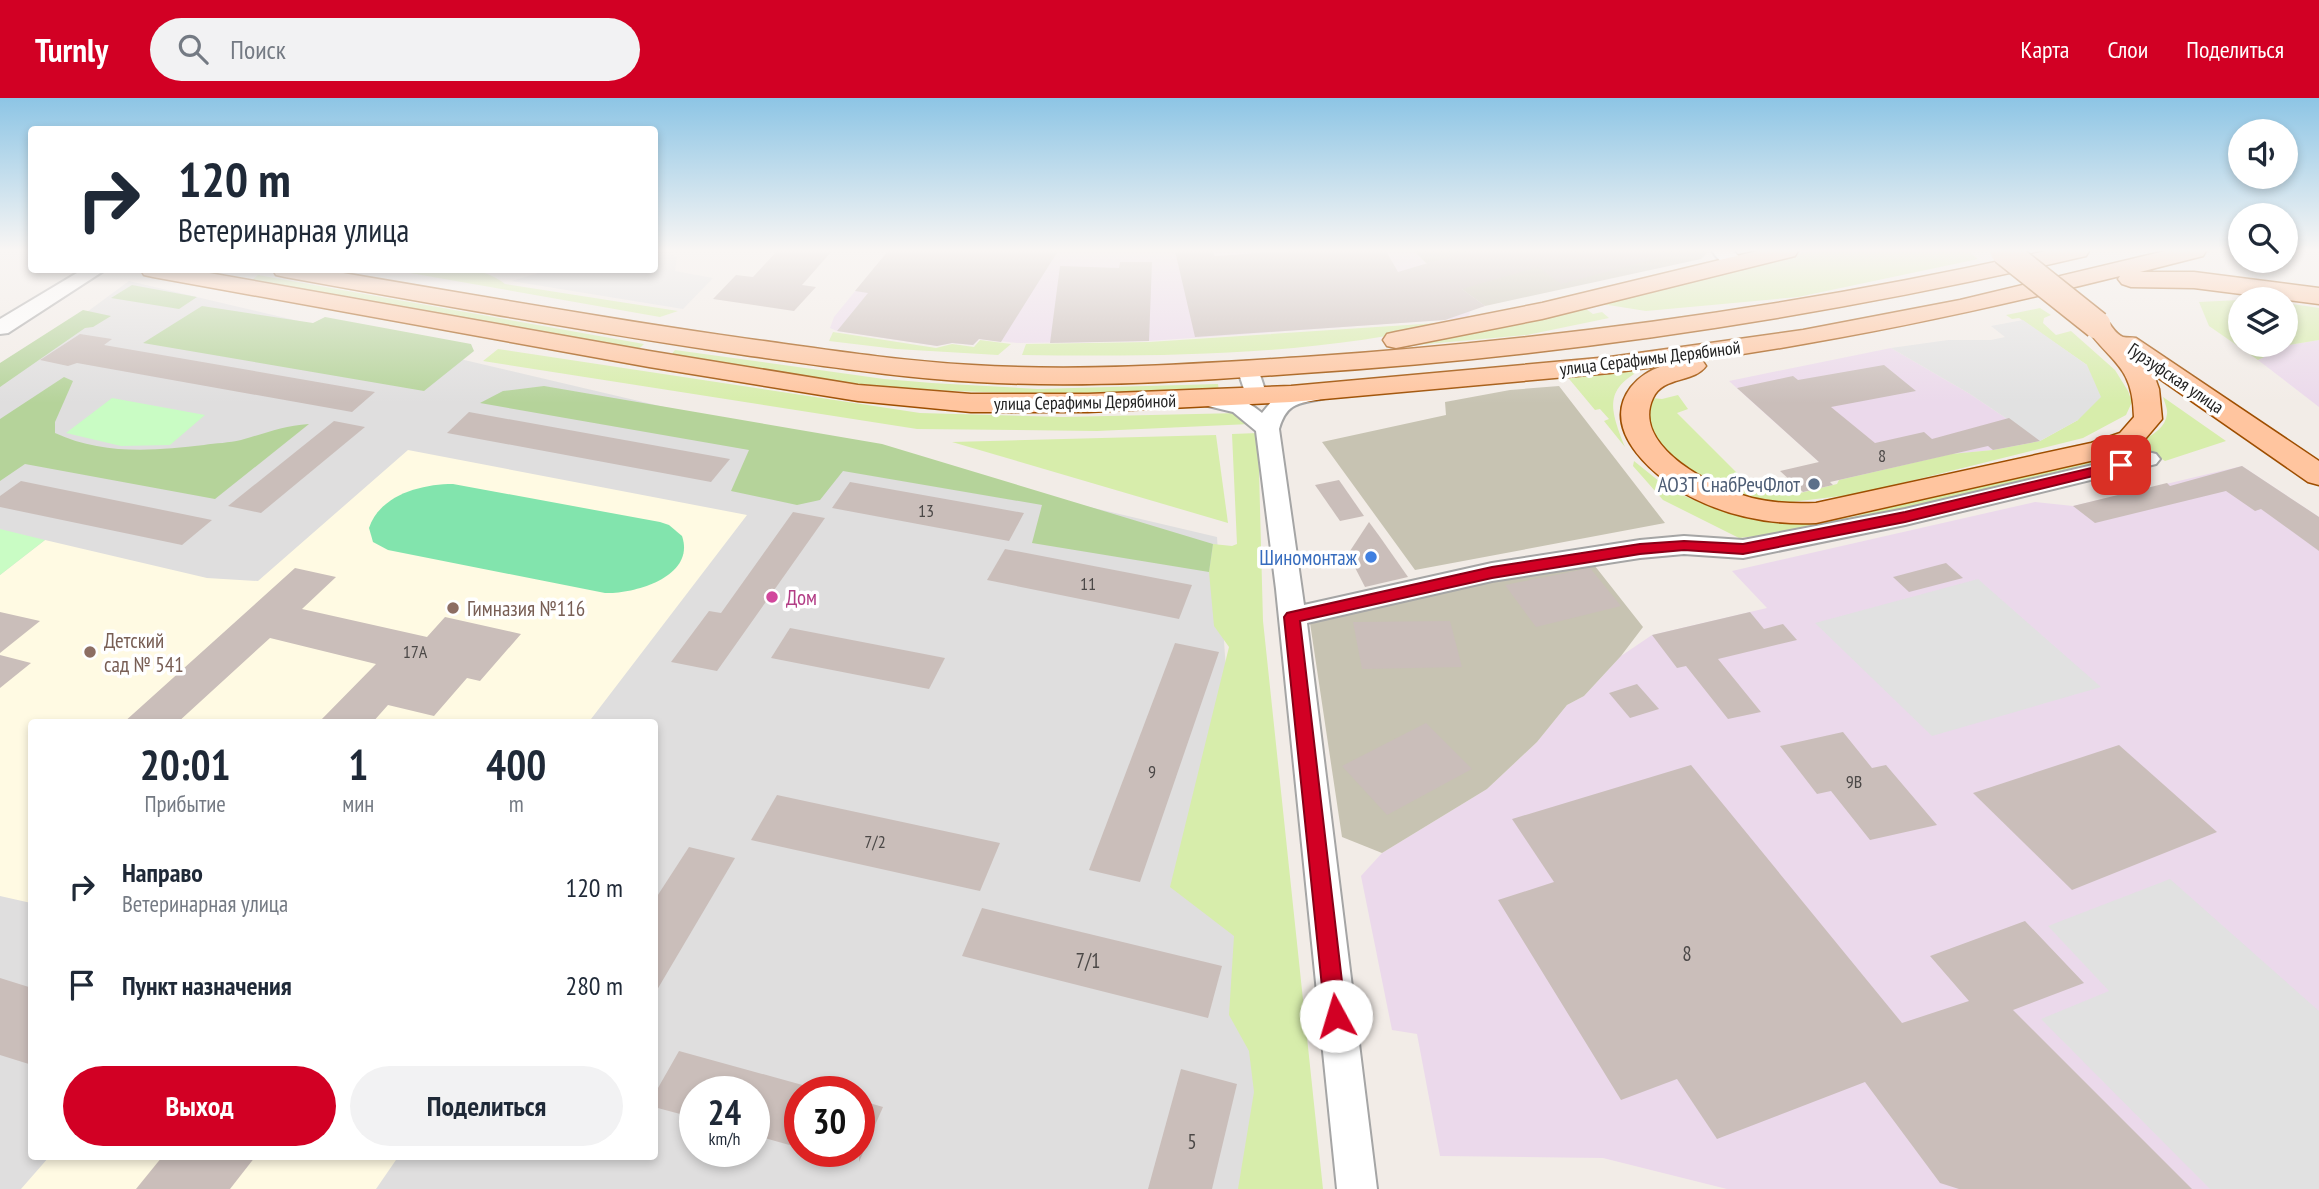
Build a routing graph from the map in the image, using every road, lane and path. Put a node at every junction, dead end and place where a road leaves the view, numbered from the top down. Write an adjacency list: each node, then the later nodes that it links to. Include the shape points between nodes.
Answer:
1 (43, 302): 10 (street)
2 (330, 302): 14 (main road, улица Серафимы Дерябиной, via 858,393 971,403)
3 (469, 302): 12 (main road, улица Серафимы Дерябиной, via 873,365 1015,375)
4 (1574, 302): 12 (main road, via 1305,355)
5 (1828, 302): 12 (main road, улица Серафимы Дерябиной, via 1543,346)
6 (1985, 302): 11 (main road, улица Серафимы Дерябиной)
7 (2075, 302): 9 (main road, Гурзуфская улица, bridge)
8 (2090, 302): 9 (main road, Гурзуфская улица)
9 (2108, 320): 11 (main road, via 2139,370 2149,401 2148,419 2130,439 2099,450 1873,502 1792,515 1741,505 1695,486 1649,452 1639,433 1636,410 1648,385 1675,370 1757,355); 16 (main road, Гурзуфская улица); 18 (main road, Гурзуфская улица)
10 (0, 328)
11 (1803, 338): 13 (main road, улица Серафимы Дерябиной, via 1610,365)
12 (1253, 377): 13 (main road, улица Серафимы Дерябиной); 14 (main road, улица Серафимы Дерябиной)
13 (1325, 391): 15 (street, via 1284,401 1272,410)
14 (1208, 399): 15 (street, via 1241,407)
15 (1267, 429): 19 (street)
16 (2319, 449)
17 (2148, 459): 19 (street, via 1905,517 1743,549 1684,545 1640,549 1492,572)
18 (2319, 475)
19 (1292, 617): 20 (street)
20 (1357, 1189)

